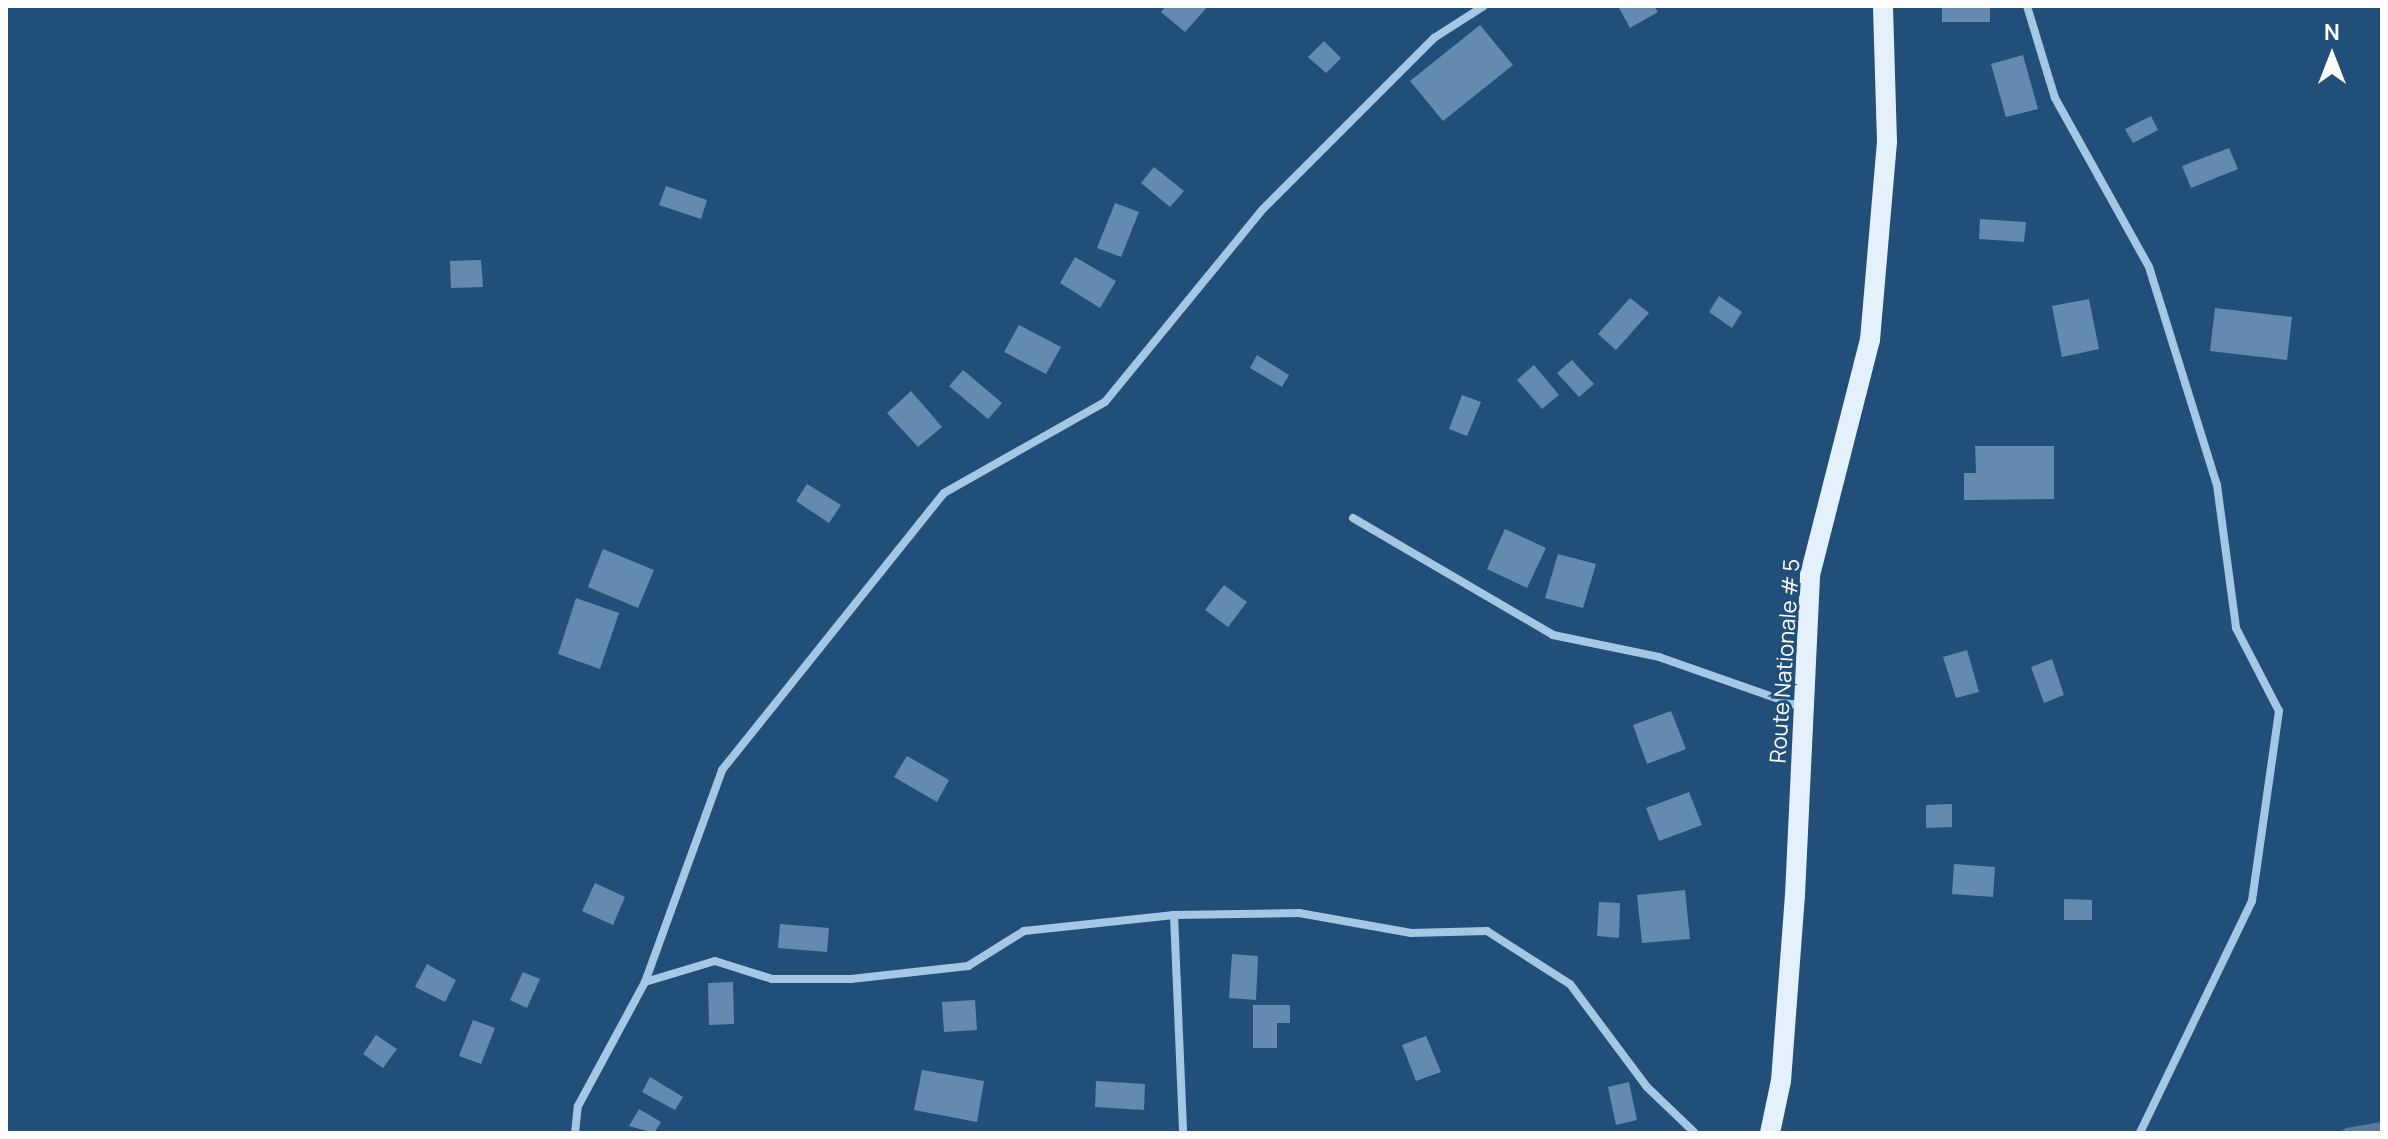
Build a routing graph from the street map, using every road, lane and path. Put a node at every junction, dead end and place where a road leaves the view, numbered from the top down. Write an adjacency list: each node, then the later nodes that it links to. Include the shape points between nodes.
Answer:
1 (1484, 6): 7 (street, via 1434,38 1263,209 1105,402 944,493 722,770)
2 (1883, 6): 5 (main road, Route Nationale # 5, via 1887,142 1870,340 1810,575)
3 (2027, 6): 12 (street, via 2055,98 2149,267 2217,485 2236,628 2279,711 2252,901)
4 (1353, 518): 5 (street, via 1553,635 1659,657)
5 (1804, 708): 11 (main road, Route Nationale # 5, via 1781,1081)
6 (1174, 915): 7 (street, via 1024,931 968,966 851,979 772,979 715,961); 9 (street); 10 (street, via 1299,913 1411,933 1487,931 1570,984 1647,1087)
7 (645, 982): 8 (street, via 578,1106)
8 (575, 1133)
9 (1183, 1133)
10 (1695, 1133)
11 (1770, 1133)
12 (2140, 1133)

